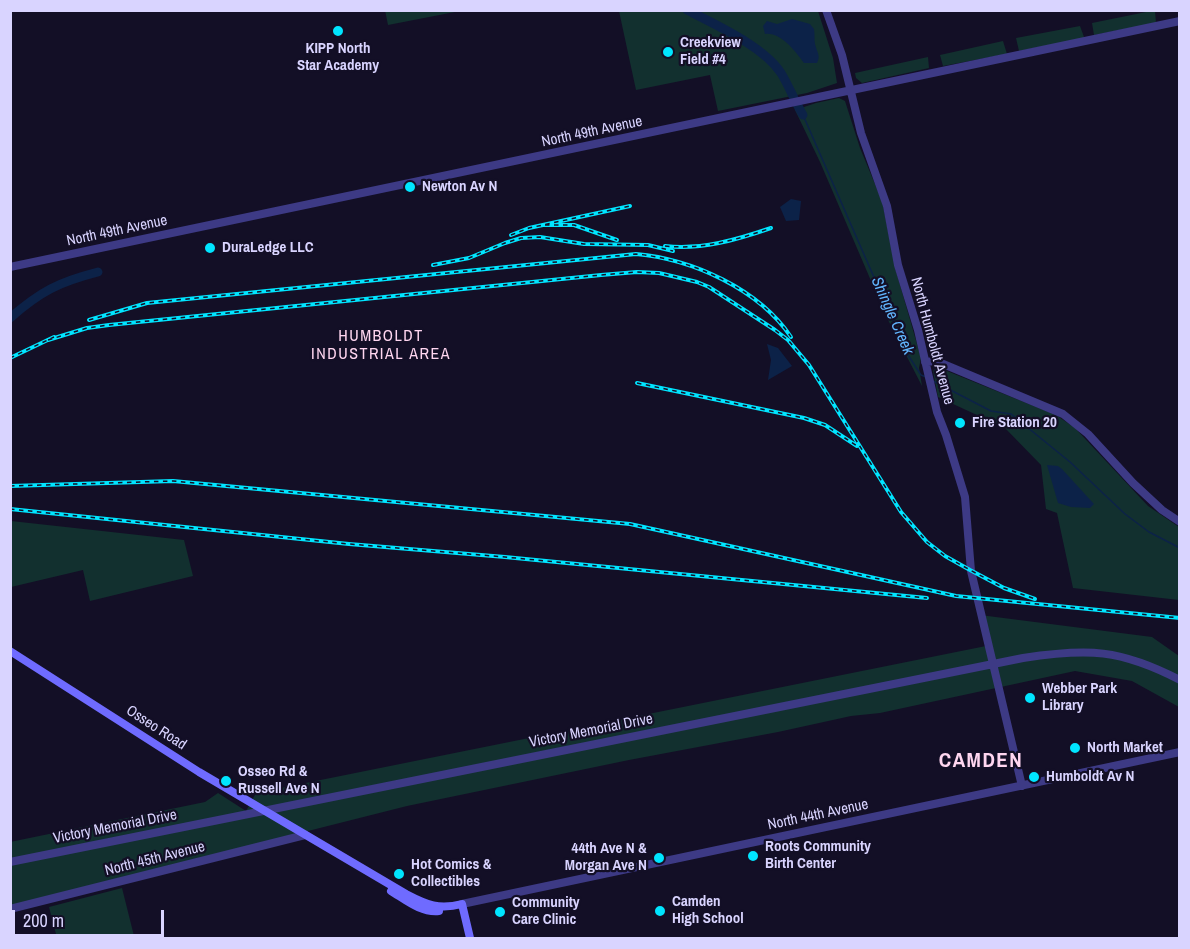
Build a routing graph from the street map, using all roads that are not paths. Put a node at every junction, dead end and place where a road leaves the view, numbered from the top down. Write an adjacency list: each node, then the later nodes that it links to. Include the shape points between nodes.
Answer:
1 (826, 10): 3 (street, North Humboldt Avenue)
2 (1179, 21): 3 (street, North 49th Avenue)
3 (850, 92): 4 (street, North 49th Avenue); 5 (street, North Humboldt Avenue, via 887,206 898,266)
4 (10, 267)
5 (925, 362): 6 (street, via 946,365 1063,414 1088,434 1132,483); 8 (street, North Humboldt Avenue, via 965,497 971,571)
6 (1179, 522)
7 (12, 654): 12 (main road, Osseo Road)
8 (993, 664): 9 (street, Victory Memorial Drive, via 1065,653 1100,653 1145,663); 11 (street, North Humboldt Avenue); 12 (street, Victory Memorial Drive)
9 (1178, 680)
10 (1179, 752): 11 (street, North 44th Avenue)
11 (1022, 786): 15 (street, North 44th Avenue)
12 (264, 811): 13 (main road, Osseo Road, via 290,832); 14 (street, Victory Memorial Drive)
13 (302, 836): 15 (main road, Osseo Road, via 420,908 431,912); 16 (street, North 45th Avenue)
14 (10, 862)
15 (462, 904): 17 (main road)
16 (10, 909)
17 (470, 939)

